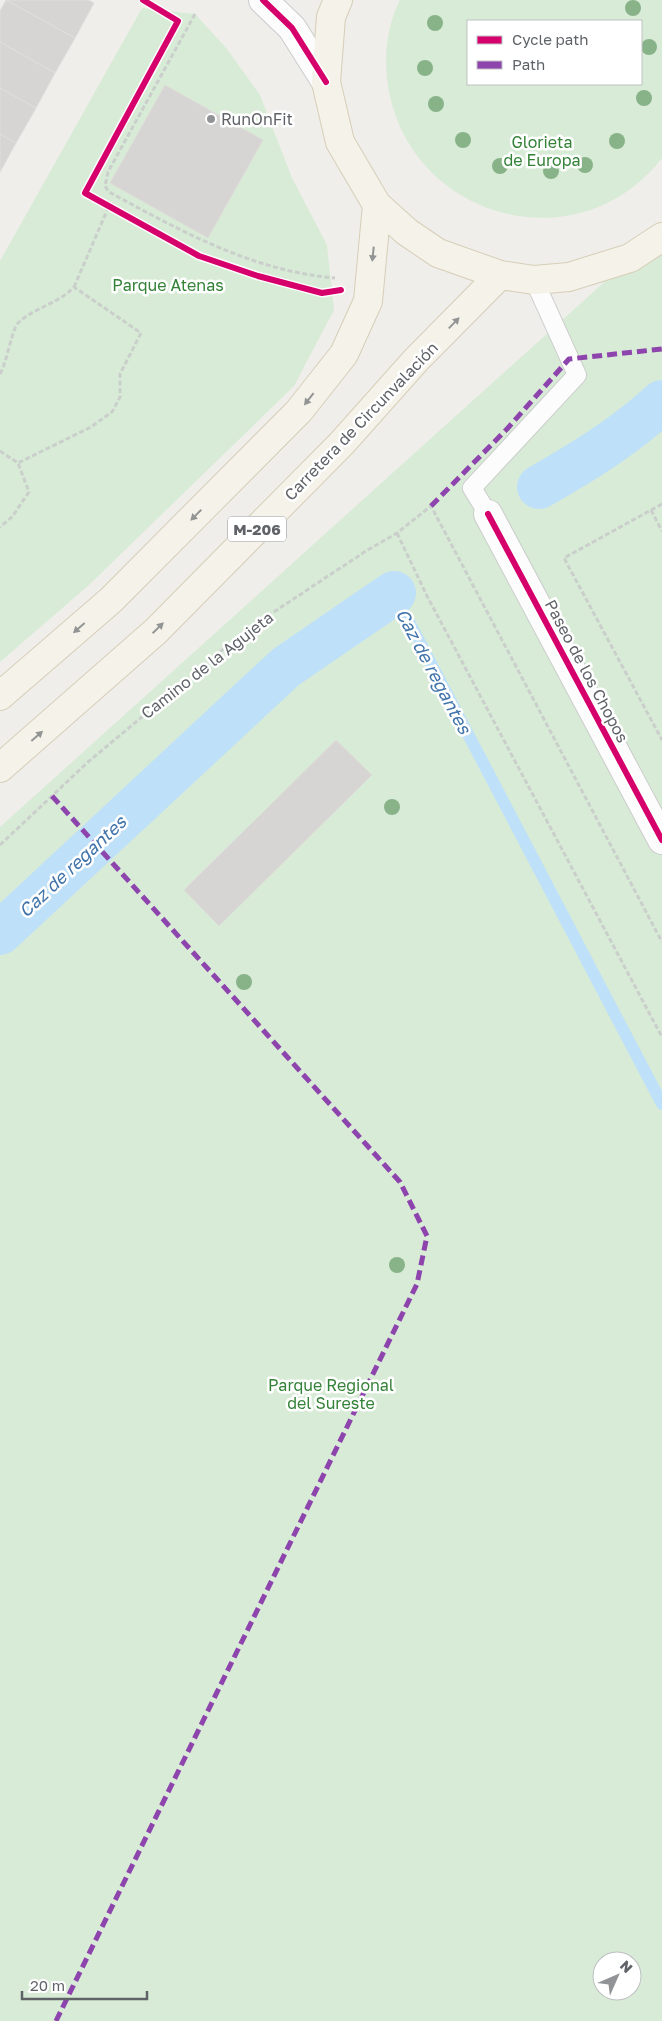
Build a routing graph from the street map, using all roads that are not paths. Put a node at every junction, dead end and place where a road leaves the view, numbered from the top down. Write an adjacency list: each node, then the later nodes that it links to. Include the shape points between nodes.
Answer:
1 (263, 0): 3 (street, via 292,28)
2 (338, 0): 3 (main road, via 331,17)
3 (326, 82): 4 (main road, via 340,142)
4 (378, 205): 8 (main road, via 406,232 438,253); 11 (main road, M-206, one-way to 11, via 368,301 344,354 299,411 111,600)
5 (662, 237): 6 (main road)
6 (630, 258): 7 (main road); 9 (main road, via 569,277)
7 (662, 263)
8 (500, 275): 9 (main road); 12 (main road, Carretera de Circunvalación / M-206, one-way to 8, via 156,631 342,443 416,360)
9 (534, 280): 10 (lane, Paseo de los Chopos, via 577,375 472,488)
10 (488, 514): 13 (street, Paseo de los Chopos)
11 (0, 696)
12 (0, 768)
13 (662, 840)

